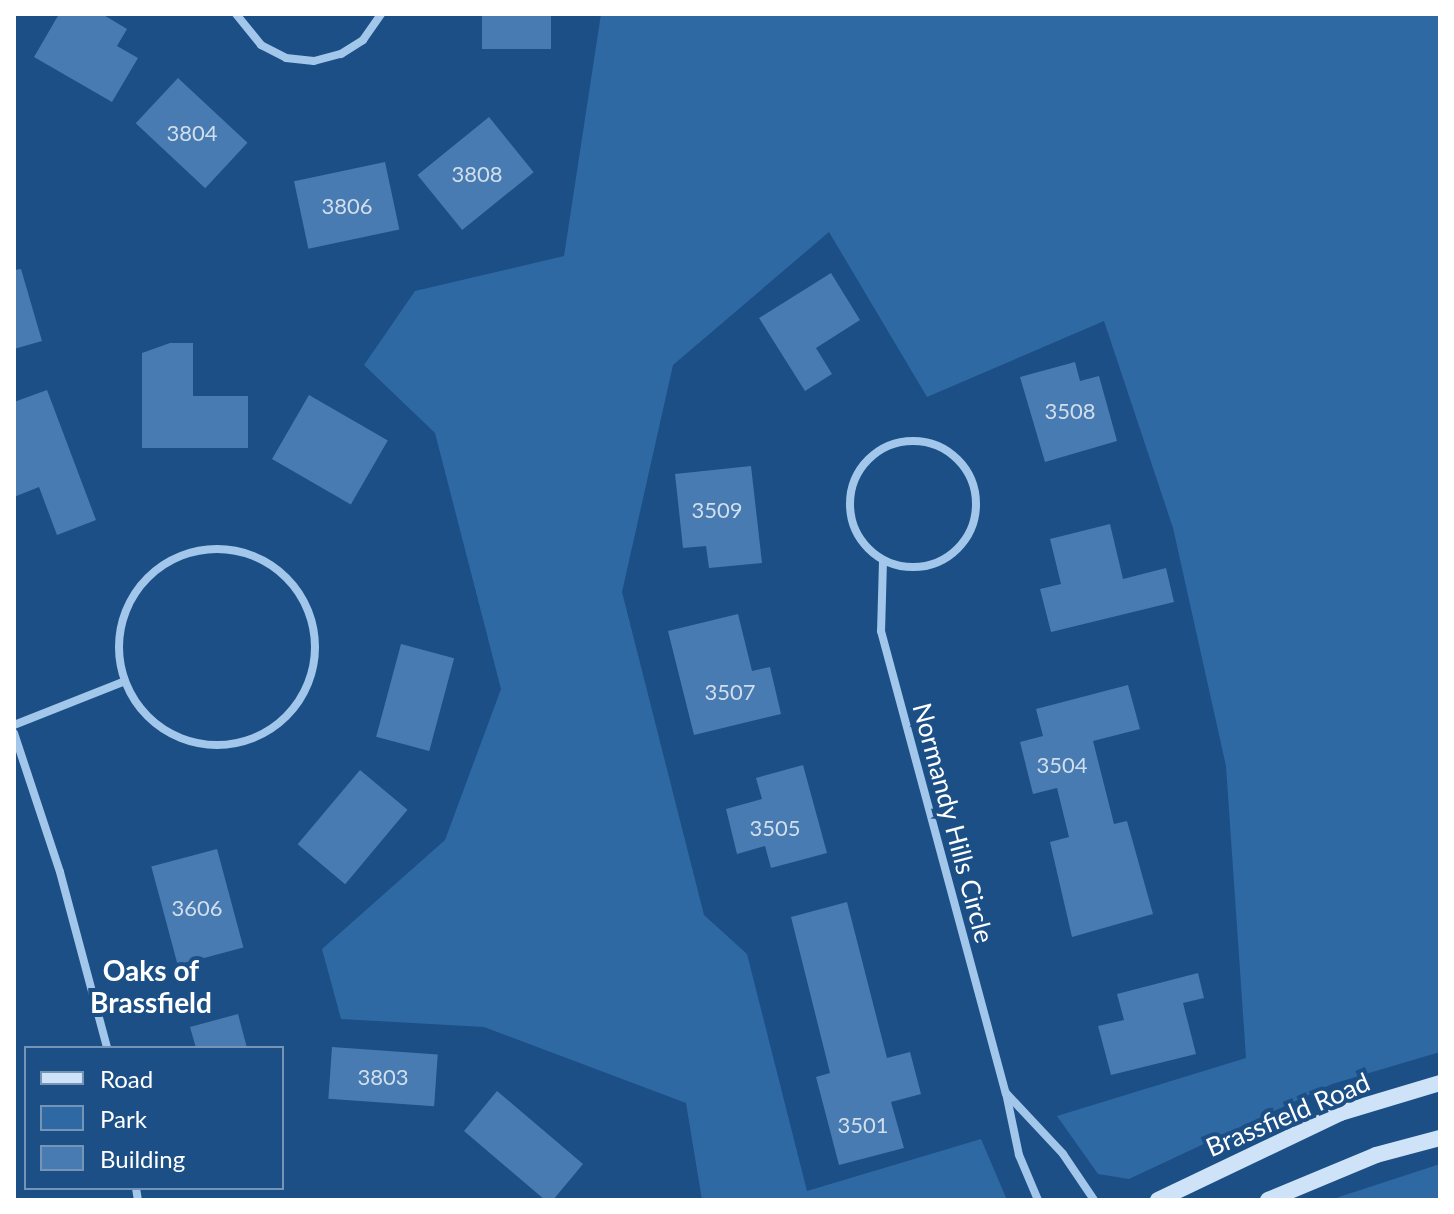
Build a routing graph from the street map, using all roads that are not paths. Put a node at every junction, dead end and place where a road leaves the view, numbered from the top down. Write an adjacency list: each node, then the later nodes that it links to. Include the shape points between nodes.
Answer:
1 (236, 14): 2 (street, via 261,45 286,58 314,61 341,54 363,40)
2 (381, 14)
3 (883, 561): 3 (street, via 923,568 960,548 971,531 975,490 967,471 935,445 894,443 860,468 850,498 854,530); 9 (street, Normandy Hills Circle, via 881,631)
4 (125, 681): 4 (street, via 141,710 166,731 197,743 229,745 250,739 288,716 306,689 315,658 313,624 300,594 282,572 258,557 201,549 150,574 132,597 119,653); 5 (street)
5 (14, 725)
6 (14, 733): 7 (street, via 60,872)
7 (106, 1046)
8 (1440, 1083): 13 (street, Brassfield Road, via 1340,1113)
9 (1006, 1093): 11 (street, Normandy Hills Circle, via 1019,1155); 12 (street, Normandy Hills Circle, via 1063,1154)
10 (1440, 1138): 14 (street, via 1376,1155)
11 (1038, 1200)
12 (1094, 1200)
13 (1158, 1200)
14 (1268, 1200)

